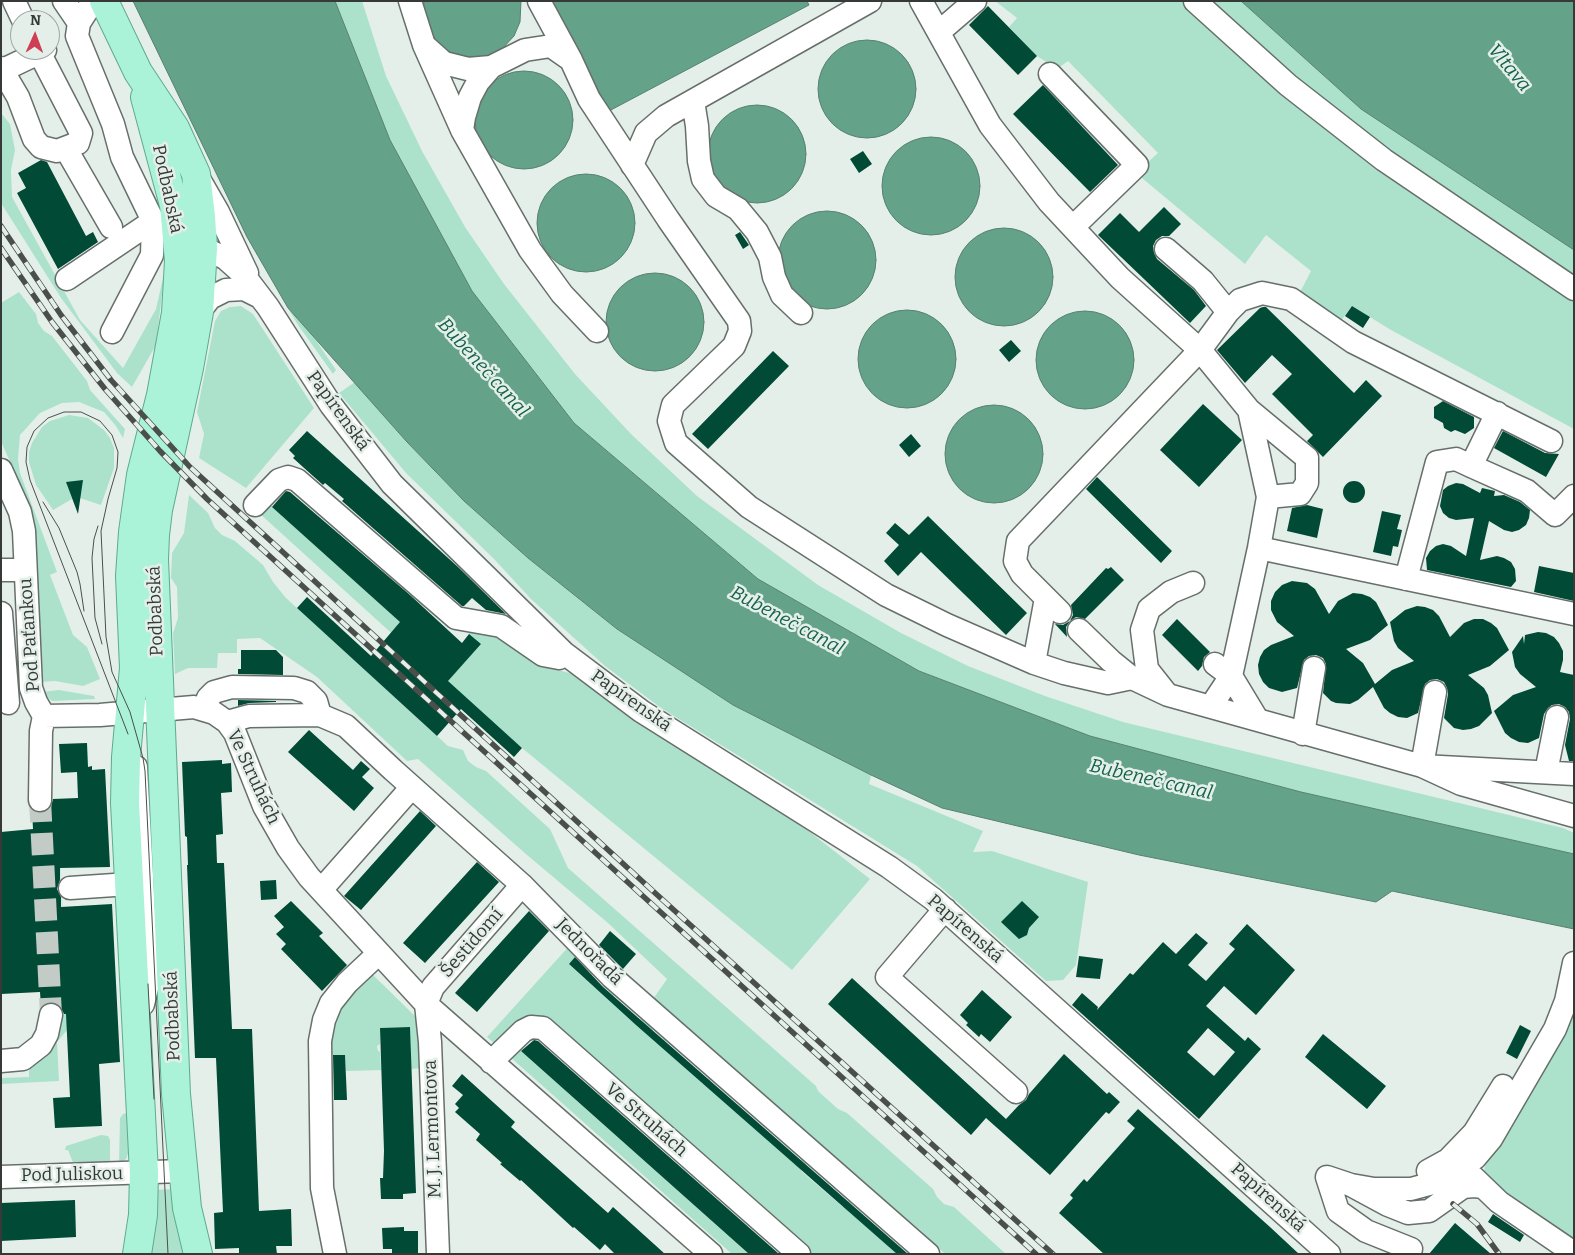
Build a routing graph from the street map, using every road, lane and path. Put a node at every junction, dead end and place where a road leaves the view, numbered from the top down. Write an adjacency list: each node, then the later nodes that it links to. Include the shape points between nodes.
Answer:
1 (64, 1): 9 (street)
2 (103, 1): 9 (street, via 88,9); 18 (main road, Podbabská)
3 (410, 1): 12 (street)
4 (539, 1): 15 (street)
5 (870, 1): 20 (street)
6 (921, 1): 10 (street)
7 (975, 1): 10 (street)
8 (1195, 1): 33 (street, via 1288,85 1384,160)
9 (78, 30): 11 (street); 26 (street, via 114,124 122,158)
10 (939, 32): 28 (street, via 990,125 1049,202)
11 (60, 40)
12 (424, 45): 16 (street, via 444,63 468,69); 21 (street)
13 (21, 60): 17 (street)
14 (48, 60): 22 (street, via 81,133 78,143)
15 (571, 60): 16 (street, via 551,46 526,50); 23 (street, via 589,99)
16 (491, 67): 21 (street, via 470,97)
17 (2, 69): 22 (street, via 18,97 34,139 41,147)
18 (138, 72): 24 (main road, Podbabská, via 175,128); 25 (main road, Podbabská)
19 (1050, 74): 28 (street, via 1137,165)
20 (693, 101): 23 (street, via 666,116 646,133); 37 (street, via 703,179 716,196 738,209 757,232 770,257 782,295)
21 (462, 130): 38 (street, via 530,250 562,294)
22 (66, 148): 27 (street)
23 (632, 165): 58 (street, via 739,321 740,331 734,346 674,404 669,421 676,443 750,507 886,595)
24 (196, 174): 29 (main road, Podbabská); 34 (street, Papírenská)
25 (174, 205): 29 (street, Papírenská); 32 (main road, Podbabská)
26 (153, 221): 31 (street); 39 (street, via 152,255)
27 (110, 227)
28 (1073, 227): 40 (street, via 1120,278)
29 (203, 248): 32 (street); 34 (street, Papírenská, via 231,262); 35 (main road, Podbabská)
30 (1166, 249): 36 (street, via 1203,281)
31 (67, 279)
32 (179, 279): 73 (main road, Podbabská, via 176,313 141,475 133,532 130,590 134,668)
33 (1574, 289)
34 (256, 291): 35 (street, via 226,290 210,298); 57 (street, Papírenská, via 320,390 392,484)
35 (199, 312): 67 (main road, Podbabská, via 163,480 155,535)
36 (1228, 312): 40 (street); 42 (street, via 1240,300 1262,293 1291,299 1353,342)
37 (801, 313)
38 (597, 331)
39 (112, 332)
40 (1200, 350): 41 (street); 58 (street, via 1018,541 1015,561 1022,574 1053,605)
41 (1250, 410): 46 (street); 46 (street, via 1307,458 1307,483 1300,494)
42 (1497, 413): 43 (street); 44 (street)
43 (1551, 441)
44 (1471, 466): 47 (street, via 1527,491 1555,515); 52 (street, via 1456,459 1437,462)
45 (1, 470): 51 (street, Pod Paťankou, via 20,512)
46 (1268, 496): 49 (street)
47 (1574, 496)
48 (255, 505): 57 (street, via 279,480 288,477 297,480 456,618 501,626 543,655 559,658)
49 (1259, 548): 52 (street); 60 (street)
50 (1, 570): 51 (street)
51 (26, 570): 69 (street, Pod Paťankou, via 31,688)
52 (1406, 578): 55 (street)
53 (1193, 583): 63 (street, via 1171,592 1149,609 1142,630 1147,669)
54 (1, 613): 64 (street)
55 (1574, 614)
56 (1079, 630): 61 (street)
57 (564, 653): 85 (street, Papírenská, via 641,711 889,867)
58 (1034, 663): 61 (street, via 1108,682)
59 (1314, 668): 74 (street)
60 (1223, 670): 65 (street); 71 (street)
61 (1132, 678): 63 (street)
62 (1435, 692): 75 (street)
63 (1168, 695): 65 (street)
64 (8, 703)
65 (1211, 706): 71 (street)
66 (204, 709): 67 (street, Ve Struhách, via 194,706); 68 (street, via 214,692 232,687 294,688 308,692 316,701); 72 (street, Ve Struhách)
67 (160, 710): 73 (street, Pod Paťankou); 96 (main road, Podbabská)
68 (320, 715): 72 (street, Jednořadá, via 249,716); 78 (street, Jednořadá, via 346,726)
69 (44, 716): 73 (street, Pod Paťankou, via 100,715); 79 (street)
70 (1557, 717): 76 (street)
71 (1256, 720): 74 (street)
72 (227, 722): 84 (street, Ve Struhách, via 235,733 264,806 288,848)
73 (129, 723): 81 (main road, Podbabská, via 125,803); 90 (street, via 138,779 148,984)
74 (1303, 734): 75 (street)
75 (1422, 766): 76 (street); 80 (street, via 1462,784)
76 (1546, 772): 77 (street)
77 (1574, 774)
78 (406, 781): 82 (street, Jednořadá); 84 (street)
79 (40, 800)
80 (1574, 816)
81 (129, 884): 83 (street); 90 (main road, Podbabská)
82 (522, 886): 88 (street, Šestidomí, via 433,987); 108 (street, Jednořadá, via 612,977)
83 (70, 888)
84 (321, 890): 86 (street, Ve Struhách)
85 (945, 909): 94 (street, via 887,977); 109 (street, Papírenská)
86 (379, 953): 88 (street, Ve Struhách); 104 (street, via 347,982 331,1002 320,1041 322,1188)
87 (1574, 963): 95 (street, via 1566,1001 1555,1029 1485,1147)
88 (426, 1004): 92 (street, Ve Struhách); 105 (street, M. J. Lermontova)
89 (51, 1015): 91 (street, via 41,1045 23,1059)
90 (137, 1032): 97 (main road, Podbabská)
91 (1, 1061)
92 (491, 1062): 106 (street, Ve Struhách); 107 (street, Ve Struhách, via 522,1030 543,1028)
93 (1503, 1086): 99 (street, via 1474,1133 1448,1160 1418,1176)
94 (1016, 1092)
95 (1465, 1166): 99 (street, via 1437,1182 1411,1189 1374,1189); 100 (street)
96 (182, 1171): 97 (street, Pod Juliskou); 103 (main road, Podbabská)
97 (144, 1173): 98 (street, Pod Juliskou); 102 (main road, Podbabská, via 143,1215)
98 (1, 1177)
99 (1351, 1184): 100 (street, via 1408,1213 1429,1211 1463,1187); 110 (street, via 1327,1177 1338,1211 1366,1231 1411,1249)
100 (1483, 1187): 101 (street, via 1499,1202)
101 (1574, 1253)
102 (137, 1254)
103 (198, 1254)
104 (335, 1254)
105 (438, 1254)
106 (711, 1254)
107 (799, 1254)
108 (928, 1254)
109 (1329, 1254)
110 (1406, 1254)

